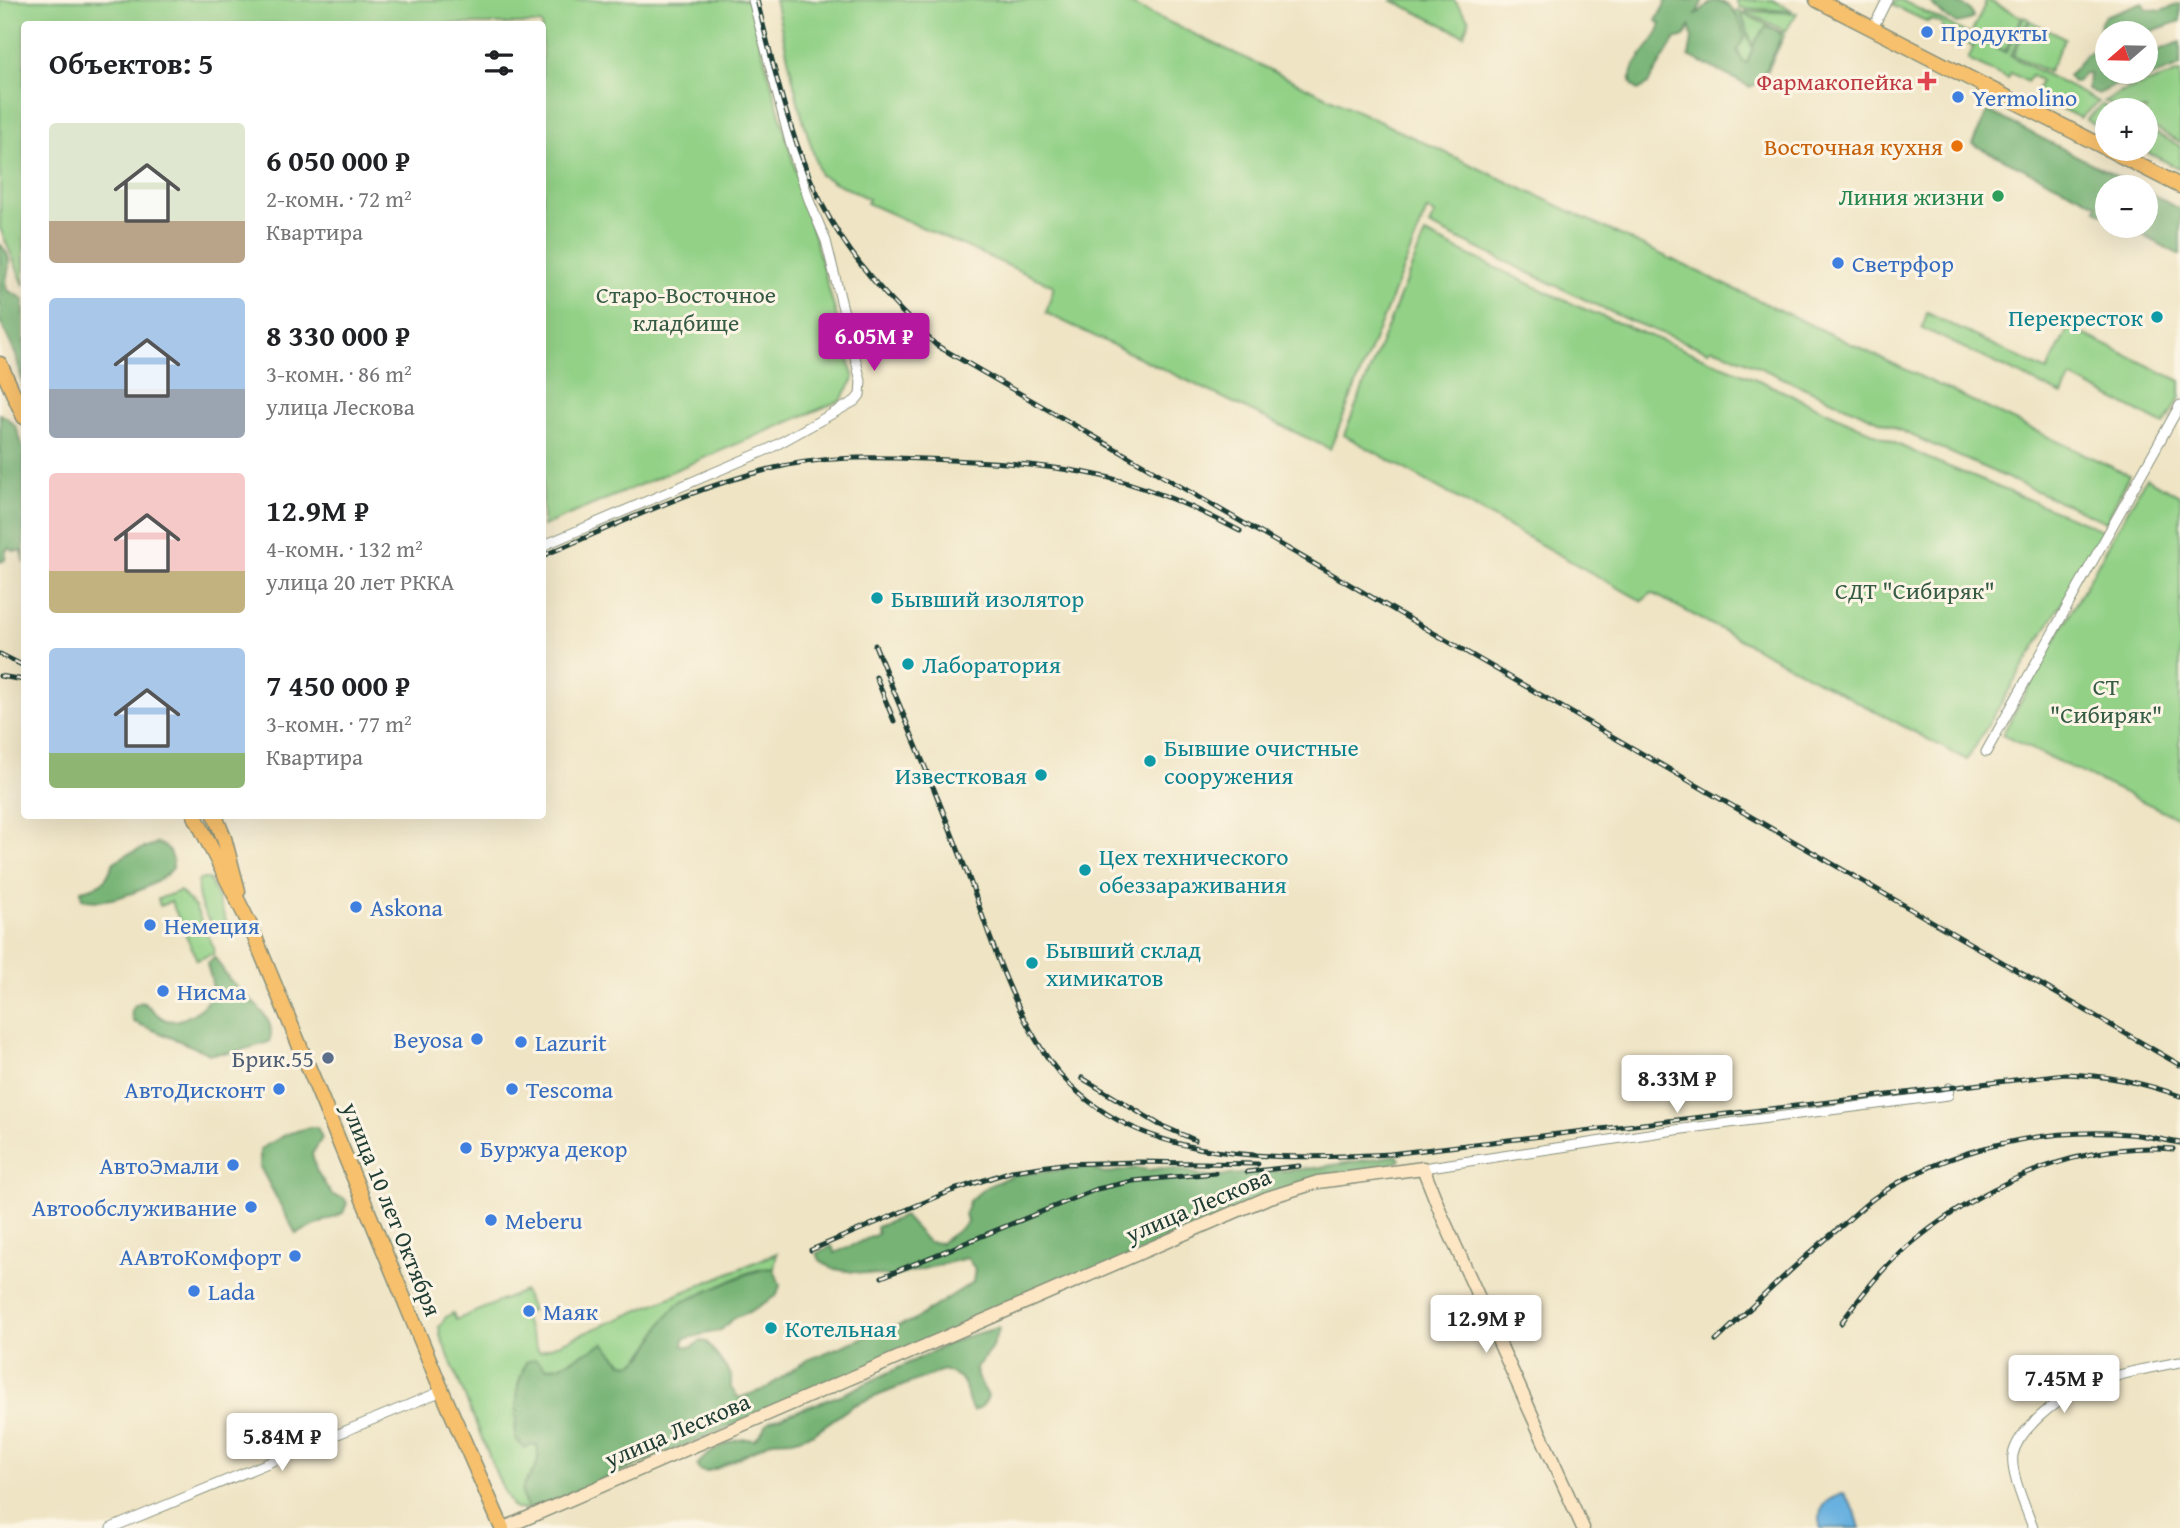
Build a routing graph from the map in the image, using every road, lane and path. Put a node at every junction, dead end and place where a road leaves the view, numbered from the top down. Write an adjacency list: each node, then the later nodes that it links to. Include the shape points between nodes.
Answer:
1 (753, 0): 9 (street, via 790,142 826,241 861,381 860,395 769,449)
2 (1817, 0): 4 (main road)
3 (1887, 0): 4 (street)
4 (1873, 28): 5 (main road)
5 (2180, 186)
6 (0, 364): 8 (main road)
7 (2180, 405): 10 (street)
8 (21, 410)
9 (546, 544)
10 (1986, 752)
11 (197, 819): 13 (main road, улица 10 лет Октября)
12 (216, 819): 13 (main road, улица 10 лет Октября)
13 (242, 906): 17 (main road, улица 10 лет Октября)
14 (1949, 1088): 15 (street, улица Лескова, via 1948,1095 1939,1098 1675,1130)
15 (1423, 1168): 19 (main road, улица Лескова, via 1318,1182 1267,1198); 20 (main road)
16 (2180, 1362): 21 (street, via 2136,1370 2081,1389 2046,1410 2026,1430 2013,1454 2013,1468)
17 (442, 1391): 18 (street); 19 (main road, улица 10 лет Октября)
18 (111, 1528)
19 (503, 1528)
20 (1583, 1528)
21 (2033, 1528)

